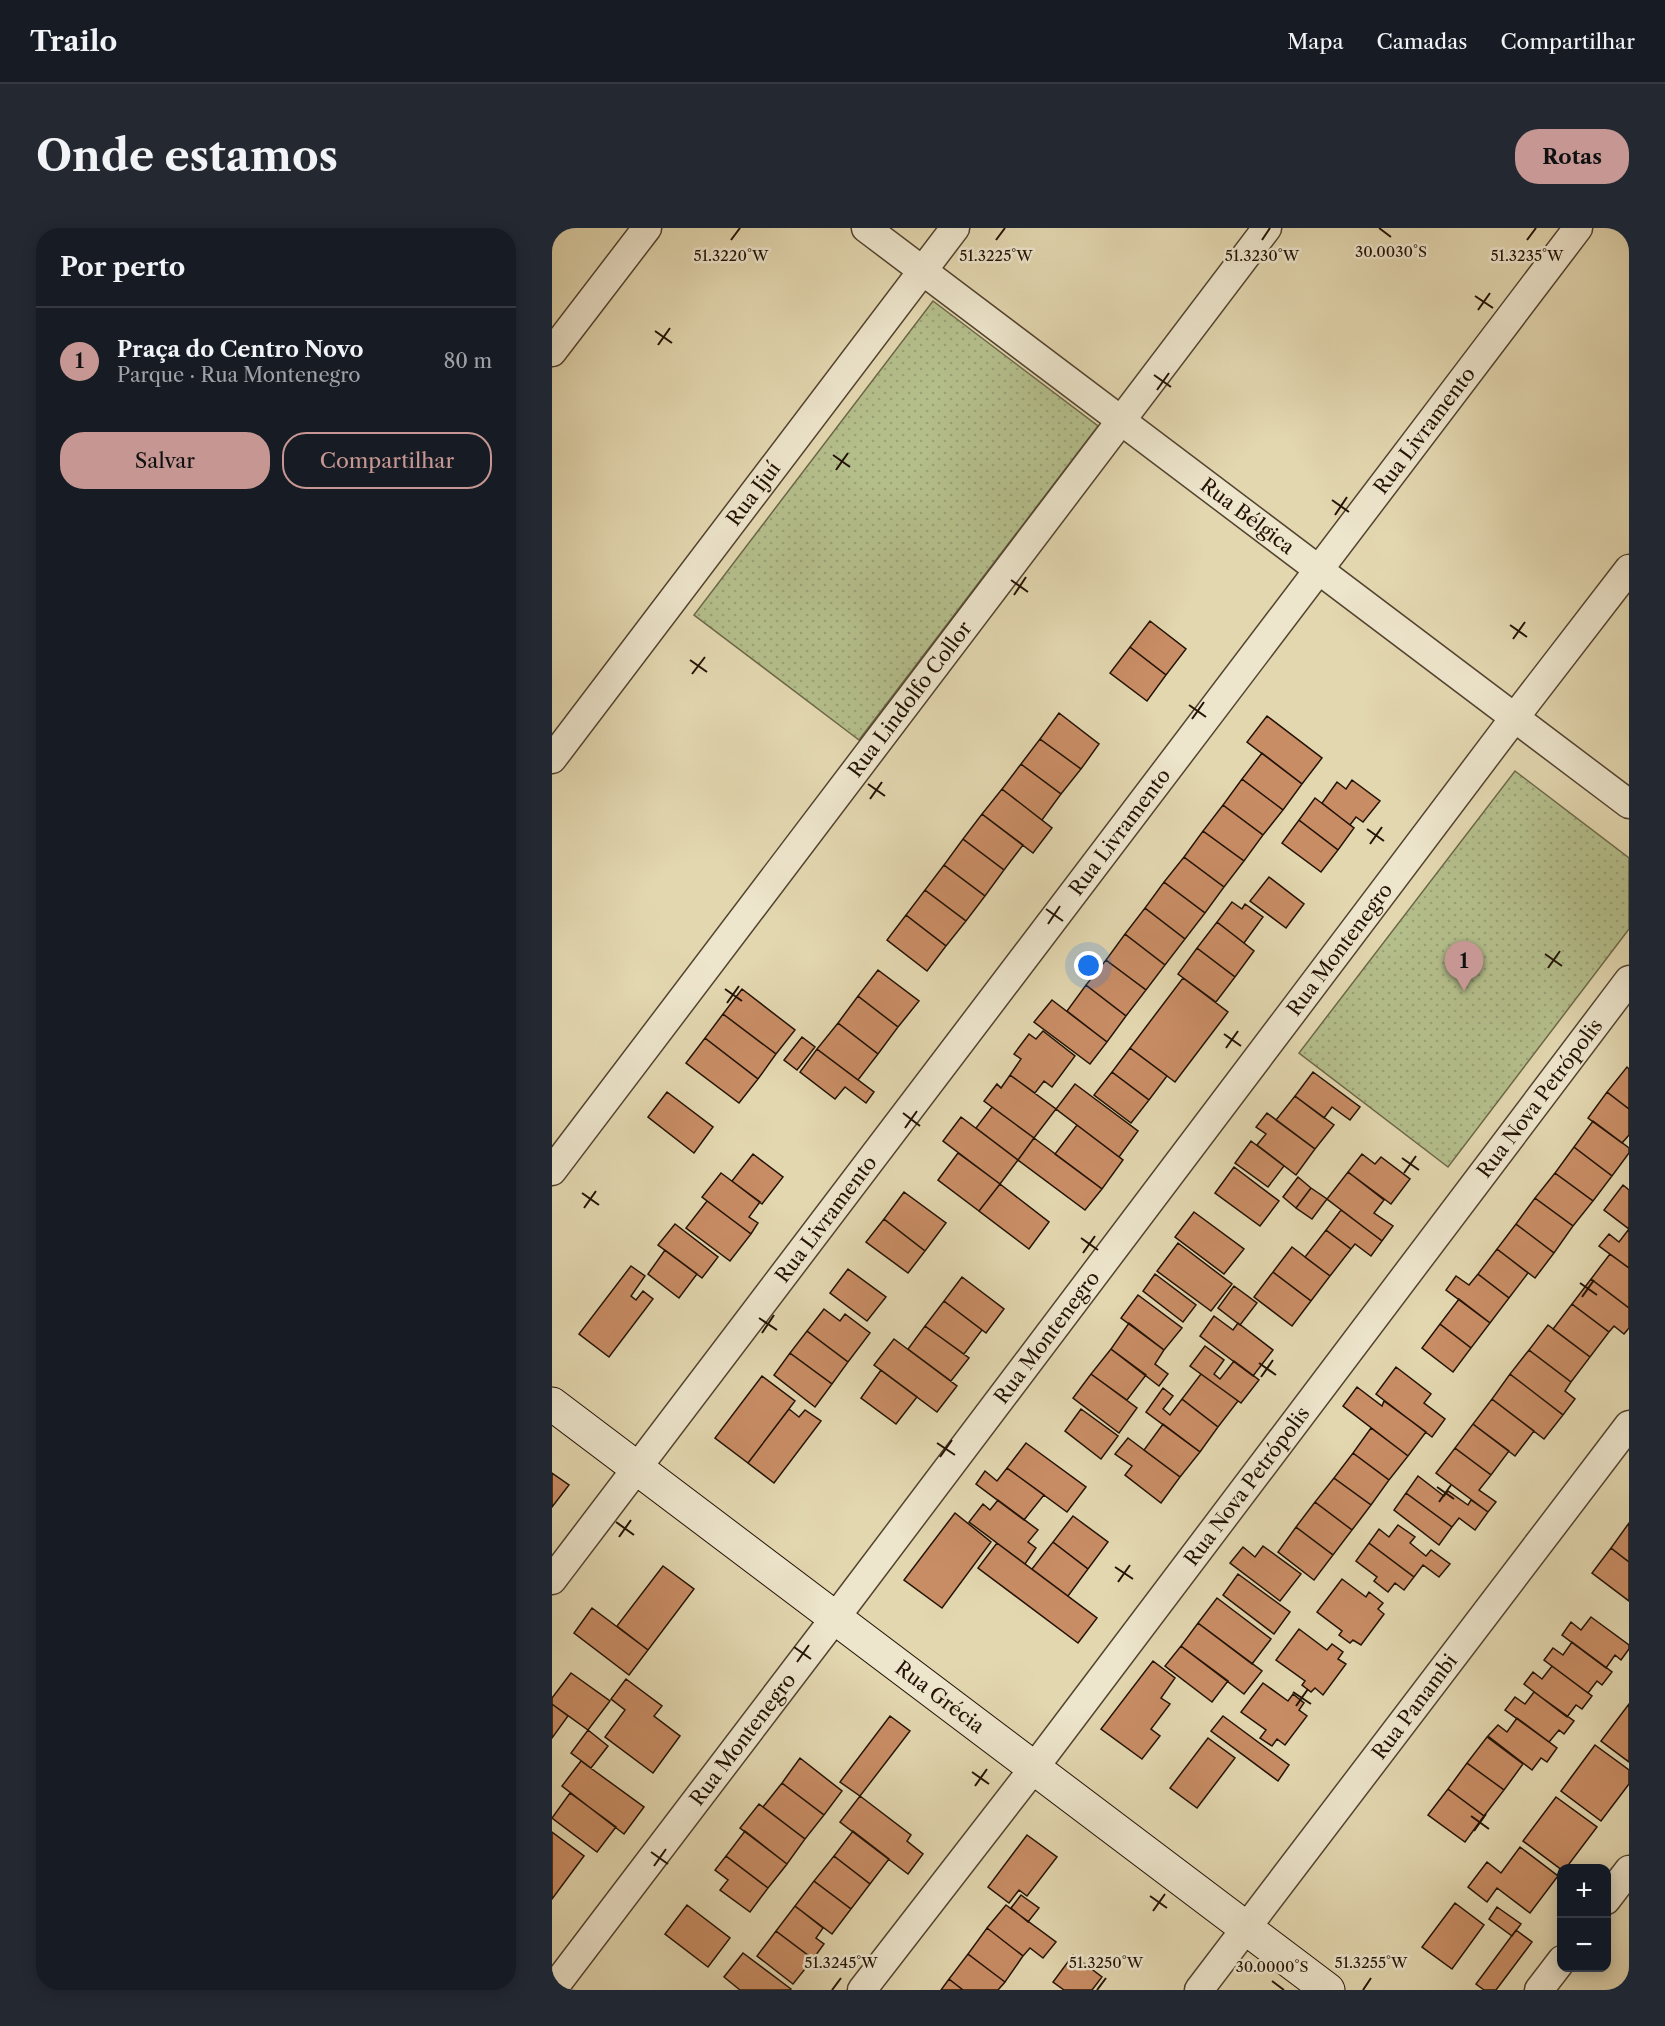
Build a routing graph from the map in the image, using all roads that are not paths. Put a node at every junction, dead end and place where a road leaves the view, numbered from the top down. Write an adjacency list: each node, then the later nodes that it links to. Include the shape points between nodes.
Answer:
1 (646, 228): 7 (street)
2 (866, 228): 6 (street, Rua Bélgica)
3 (955, 228): 6 (street, Rua Ijuí)
4 (1268, 228): 8 (street, Rua Lindolfo Collor)
5 (1578, 228): 9 (street, Rua Livramento)
6 (923, 271): 8 (street, Rua Bélgica); 12 (street, Rua Ijuí)
7 (552, 352)
8 (1120, 420): 9 (street, Rua Bélgica); 15 (street, Rua Lindolfo Collor)
9 (1318, 569): 11 (street, Rua Bélgica); 18 (street, Rua Livramento)
10 (1629, 569): 11 (street, Rua Montenegro)
11 (1515, 717): 13 (street, Rua Bélgica); 20 (street, Rua Montenegro)
12 (552, 759)
13 (1629, 804)
14 (1629, 980): 21 (street, Rua Nova Petrópolis)
15 (552, 1171)
16 (552, 1404): 18 (main road, Rua Grécia)
17 (1629, 1425): 24 (street, Rua Panambi)
18 (636, 1468): 19 (street, Rua Livramento); 20 (main road, Rua Grécia)
19 (552, 1580)
20 (835, 1618): 21 (main road, Rua Grécia); 26 (street, Rua Montenegro)
21 (1034, 1768): 24 (main road, Rua Grécia); 27 (street, Rua Nova Petrópolis)
22 (1629, 1870): 23 (street)
23 (1611, 1893)
24 (1246, 1928): 28 (street, Rua Panambi); 29 (main road, Rua Grécia)
25 (1557, 1967): 30 (street)
26 (552, 1990)
27 (862, 1990)
28 (1199, 1990)
29 (1328, 1990)
30 (1539, 1990)

